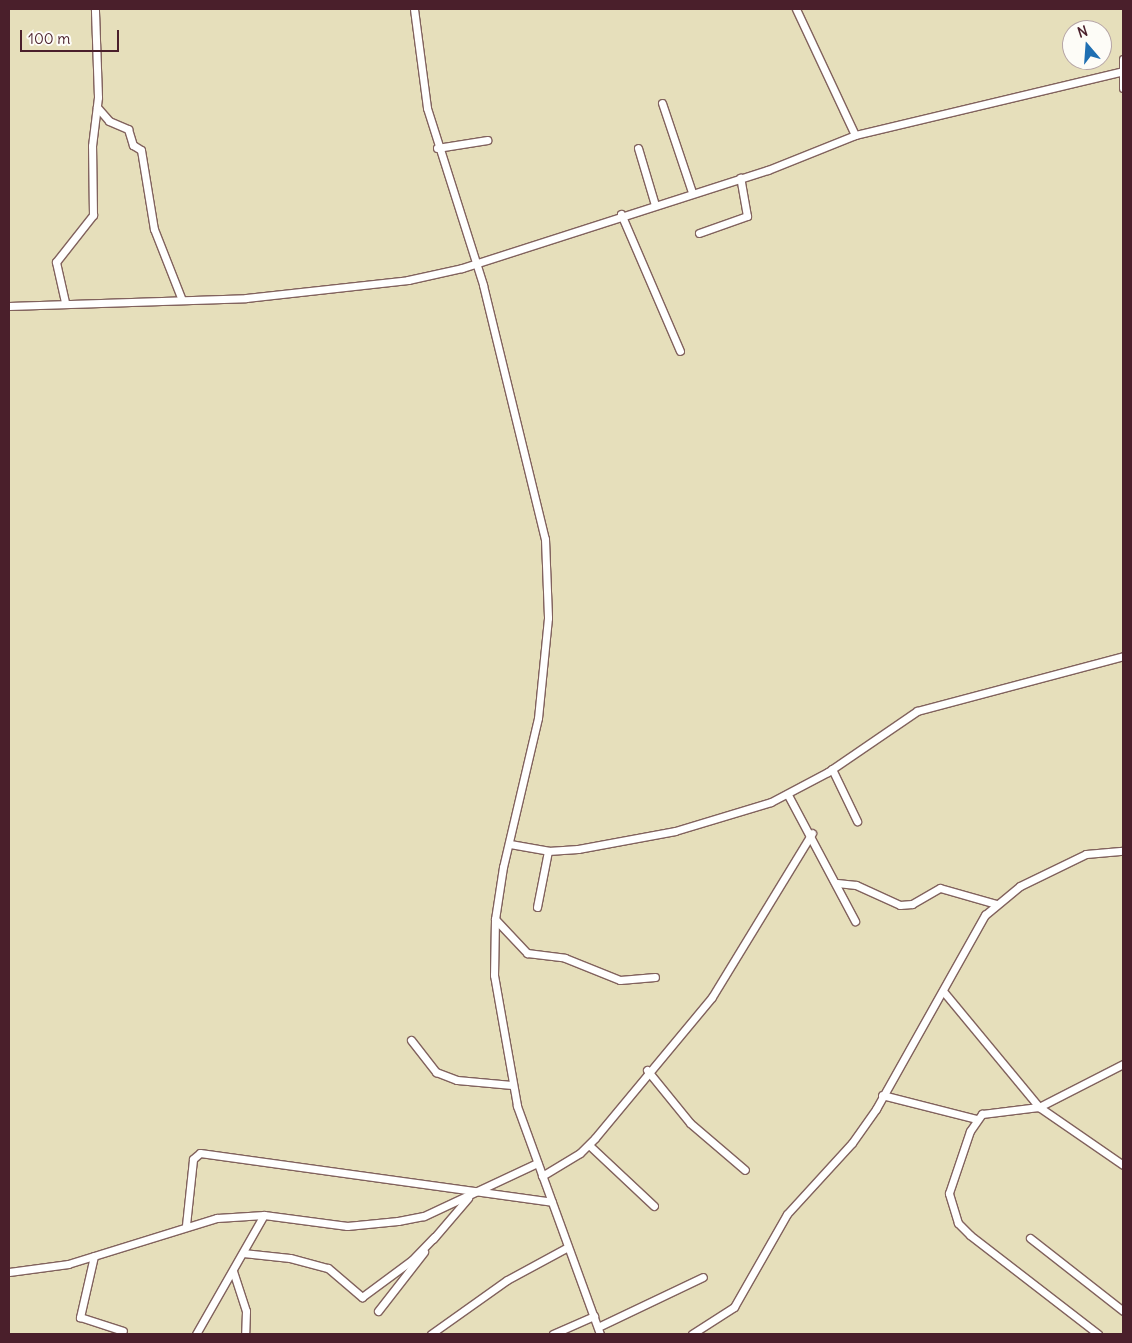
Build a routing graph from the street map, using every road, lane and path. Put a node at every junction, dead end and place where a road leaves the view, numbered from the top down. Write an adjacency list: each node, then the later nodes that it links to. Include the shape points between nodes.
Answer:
1 (95, 9): 8 (street)
2 (414, 9): 11 (street, via 420,73)
3 (796, 9): 9 (street)
4 (1123, 59): 5 (street)
5 (1122, 71): 6 (street); 9 (street)
6 (1123, 88)
7 (662, 104): 14 (street)
8 (97, 107): 19 (street, via 109,121 128,129 133,145 141,150 154,229); 20 (street, via 93,215 56,262)
9 (855, 135): 13 (street)
10 (487, 140): 11 (street)
11 (438, 148): 18 (street)
12 (638, 148): 15 (street)
13 (740, 178): 14 (street); 17 (street, via 747,216)
14 (692, 192): 15 (street)
15 (655, 205): 16 (street)
16 (622, 214): 18 (street); 22 (street)
17 (700, 233)
18 (474, 261): 19 (street, via 408,280 246,298); 28 (street, via 540,514 548,570 538,718)
19 (182, 300): 20 (street)
20 (65, 302): 21 (street)
21 (9, 306)
22 (680, 350)
23 (1123, 656): 24 (street, via 917,711)
24 (832, 769): 25 (street); 26 (street)
25 (788, 795): 27 (street); 29 (street, via 675,831)
26 (857, 821)
27 (812, 834): 31 (street); 40 (street, via 726,978)
28 (510, 844): 29 (street); 34 (street)
29 (548, 851): 33 (street)
30 (1123, 852): 32 (street, via 1086,854 1020,886)
31 (837, 883): 32 (street, via 856,885 900,905 912,904 940,888); 35 (street)
32 (996, 904): 37 (street, via 985,914)
33 (537, 907)
34 (495, 919): 36 (street, via 527,953 565,958 611,978); 41 (street, via 494,975)
35 (855, 921)
36 (656, 977)
37 (943, 991): 42 (street); 43 (street)
38 (411, 1040): 41 (street, via 436,1072 458,1080)
39 (1123, 1064): 43 (street)
40 (647, 1070): 45 (street); 48 (street, via 690,1123)
41 (512, 1086): 46 (street)
42 (882, 1095): 44 (street); 72 (street, via 852,1143 787,1214 734,1307)
43 (1039, 1107): 44 (street, via 1014,1113 989,1111); 47 (street)
44 (978, 1119): 73 (street, via 949,1193 958,1223 1039,1292)
45 (589, 1145): 49 (street); 52 (street)
46 (537, 1162): 49 (street); 50 (street)
47 (1123, 1166)
48 (744, 1170)
49 (542, 1176): 51 (street)
50 (472, 1195): 51 (street); 53 (street, via 424,1216 368,1226); 54 (street, via 200,1153 193,1159); 55 (street)
51 (552, 1202): 57 (street)
52 (654, 1206)
53 (264, 1215): 54 (street); 58 (street)
54 (186, 1224): 59 (street)
55 (434, 1236): 58 (street, via 412,1260 362,1297 328,1268 290,1258); 63 (street)
56 (1030, 1238): 64 (street)
57 (568, 1247): 65 (street); 70 (street, via 507,1280)
58 (243, 1253): 60 (street)
59 (94, 1256): 61 (street); 66 (street, via 80,1317)
60 (233, 1271): 68 (street); 69 (street, via 246,1311)
61 (9, 1272)
62 (704, 1277): 67 (street)
63 (378, 1311)
64 (1123, 1312)
65 (594, 1316): 67 (street); 71 (street)
66 (123, 1330)
67 (599, 1331)
68 (196, 1334)
69 (245, 1334)
70 (431, 1334)
71 (553, 1334)
72 (692, 1334)
73 (1098, 1334)

